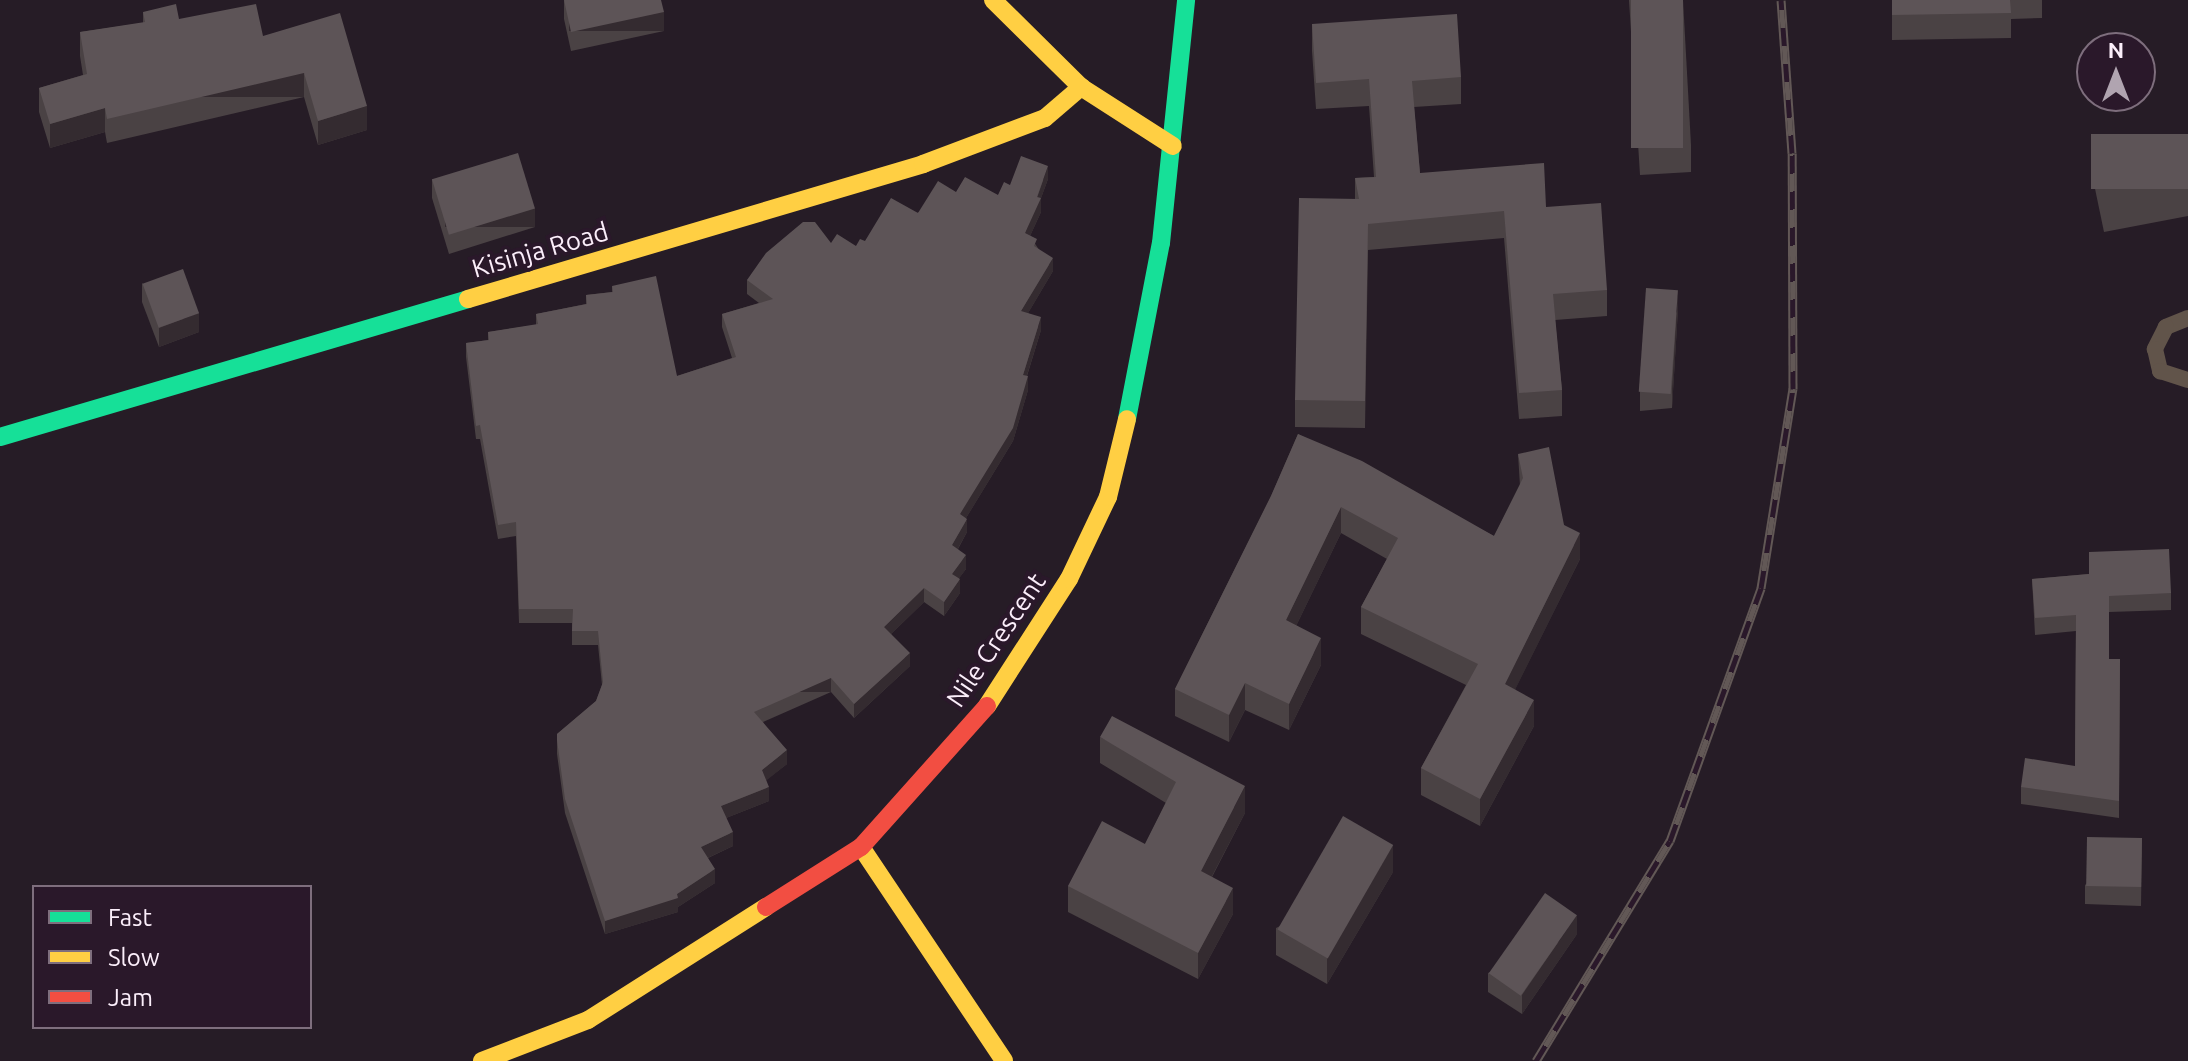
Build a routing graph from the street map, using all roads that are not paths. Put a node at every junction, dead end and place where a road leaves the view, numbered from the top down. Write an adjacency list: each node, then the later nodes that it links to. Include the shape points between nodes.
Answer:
1 (993, 0): 3 (street)
2 (1186, 0): 4 (street, Nile Crescent)
3 (1081, 87): 4 (street); 7 (street, Kisinja Road, via 1045,118 923,164)
4 (1173, 146): 8 (street, Nile Crescent, via 1136,385 1108,497 1069,579 983,713)
5 (2188, 318): 6 (lane, via 2166,327 2155,349 2160,371)
6 (2188, 380)
7 (0, 437)
8 (861, 847): 9 (street, Nile Crescent, via 588,1020); 10 (street)
9 (482, 1061)
10 (1004, 1061)

